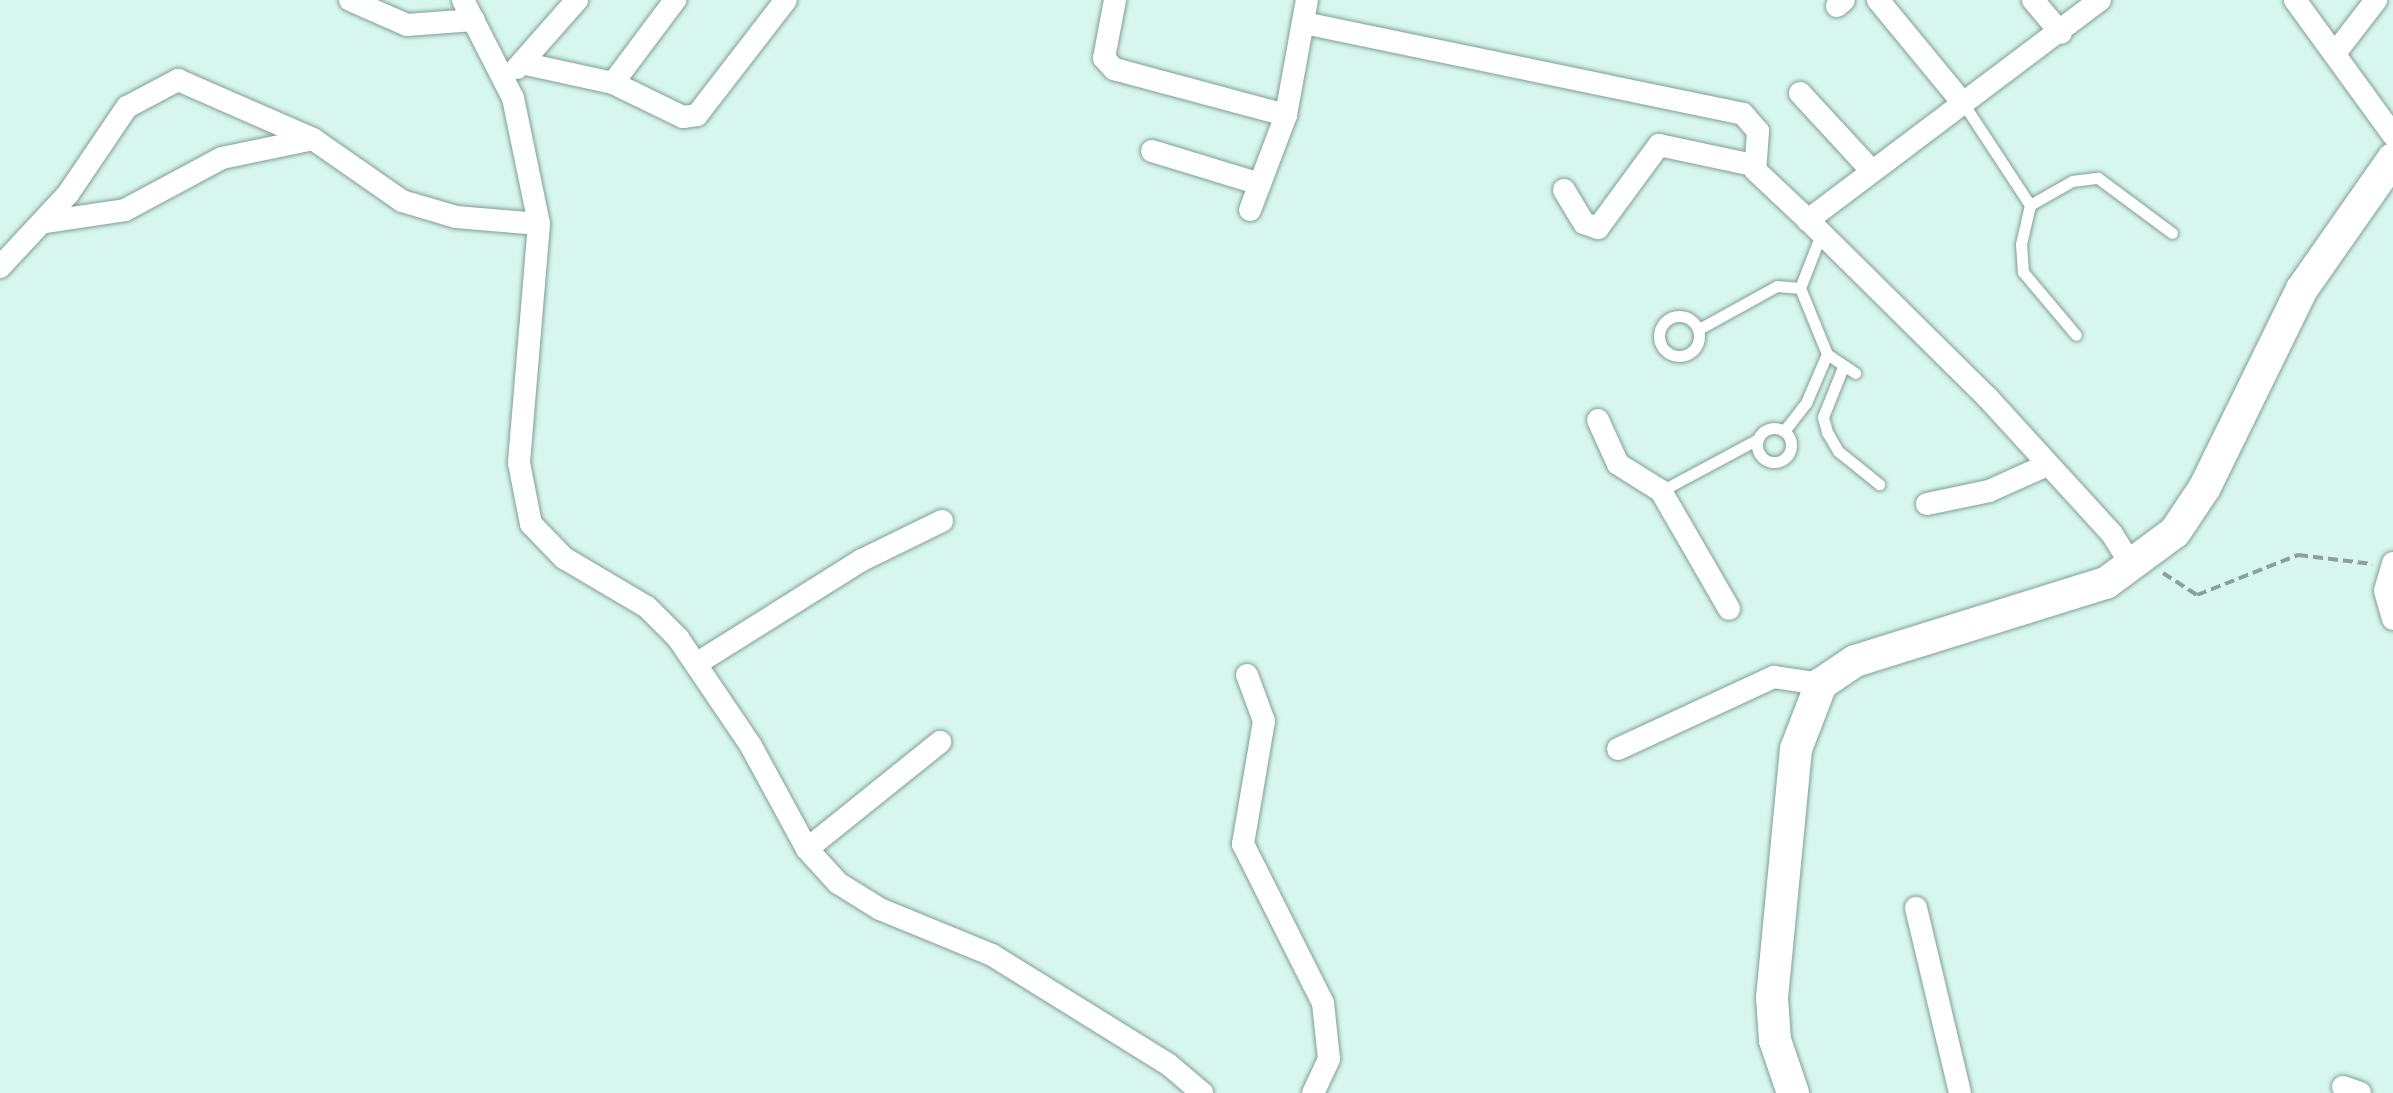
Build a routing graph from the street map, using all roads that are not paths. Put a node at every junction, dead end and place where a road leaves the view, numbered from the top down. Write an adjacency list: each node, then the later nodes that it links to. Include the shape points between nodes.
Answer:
1 (350, 0): 11 (street, via 408,25)
2 (577, 0): 15 (street)
3 (675, 0): 17 (street)
4 (786, 0): 17 (street, via 697,115 684,116)
5 (1114, 0): 20 (street, via 1104,58 1114,69)
6 (1878, 0): 19 (street)
7 (2033, 0): 13 (street)
8 (2100, 0): 13 (street)
9 (2295, 0): 14 (street)
10 (2376, 0): 14 (street)
11 (466, 5): 16 (street)
12 (1305, 11): 20 (street); 25 (street, via 1722,107 1755,122)
13 (2061, 34): 19 (street)
14 (2336, 52): 21 (street)
15 (526, 64): 16 (street); 17 (street)
16 (504, 74): 32 (street)
17 (613, 83)
18 (1800, 93): 26 (street)
19 (1962, 103): 26 (street); 29 (lane)
20 (1286, 114): 27 (street)
21 (2393, 134)
22 (314, 140): 31 (street, via 222,158 124,210); 31 (street, via 204,88 162,83 127,107); 32 (street, via 402,201 456,216)
23 (1152, 151): 27 (street)
24 (2393, 160): 48 (main road, via 2302,289 2205,487 2174,532)
25 (1753, 165): 28 (street, via 1659,145 1598,228 1584,223); 33 (street)
26 (1871, 170): 33 (street)
27 (1260, 184): 30 (street)
28 (1564, 190)
29 (2030, 205): 34 (lane, via 2072,181 2098,178); 38 (lane, via 2021,244 2024,272)
30 (1250, 210)
31 (44, 222): 35 (street)
32 (538, 224): 52 (street, via 520,463 524,506 555,550 647,607)
33 (1815, 227): 36 (lane); 43 (street)
34 (2172, 233)
35 (0, 267)
36 (1800, 288): 37 (lane, via 1776,286); 39 (lane)
37 (1699, 329)
38 (2076, 334)
39 (1827, 354): 41 (lane, via 1806,403); 44 (lane, via 1849,370 1827,402 1828,432 1838,452)
40 (1598, 420): 45 (street, via 1618,464)
41 (1784, 431): 42 (lane, via 1770,428); 42 (lane, via 1792,448 1782,461 1760,455)
42 (1758, 439): 45 (lane)
43 (2047, 466): 46 (street, via 1989,491); 48 (street)
44 (1880, 484)
45 (1661, 491): 50 (street)
46 (1927, 504)
47 (942, 521): 52 (street, via 862,560)
48 (2140, 560): 54 (main road, via 2106,583 1855,661)
49 (2391, 564): 51 (street, via 2386,590)
50 (1729, 609)
51 (2393, 619)
52 (696, 664): 57 (street)
53 (1247, 674): 60 (street, via 1264,721 1241,831 1249,865 1323,1003 1329,1059)
54 (1821, 684): 56 (street, via 1774,677); 61 (main road, via 1796,749 1772,998 1775,1040)
55 (940, 742): 57 (street)
56 (1618, 749)
57 (806, 849): 59 (street, via 853,894 992,955 1168,1064)
58 (1916, 908): 62 (street)
59 (1202, 1093)
60 (1313, 1093)
61 (1793, 1093)
62 (1960, 1093)

